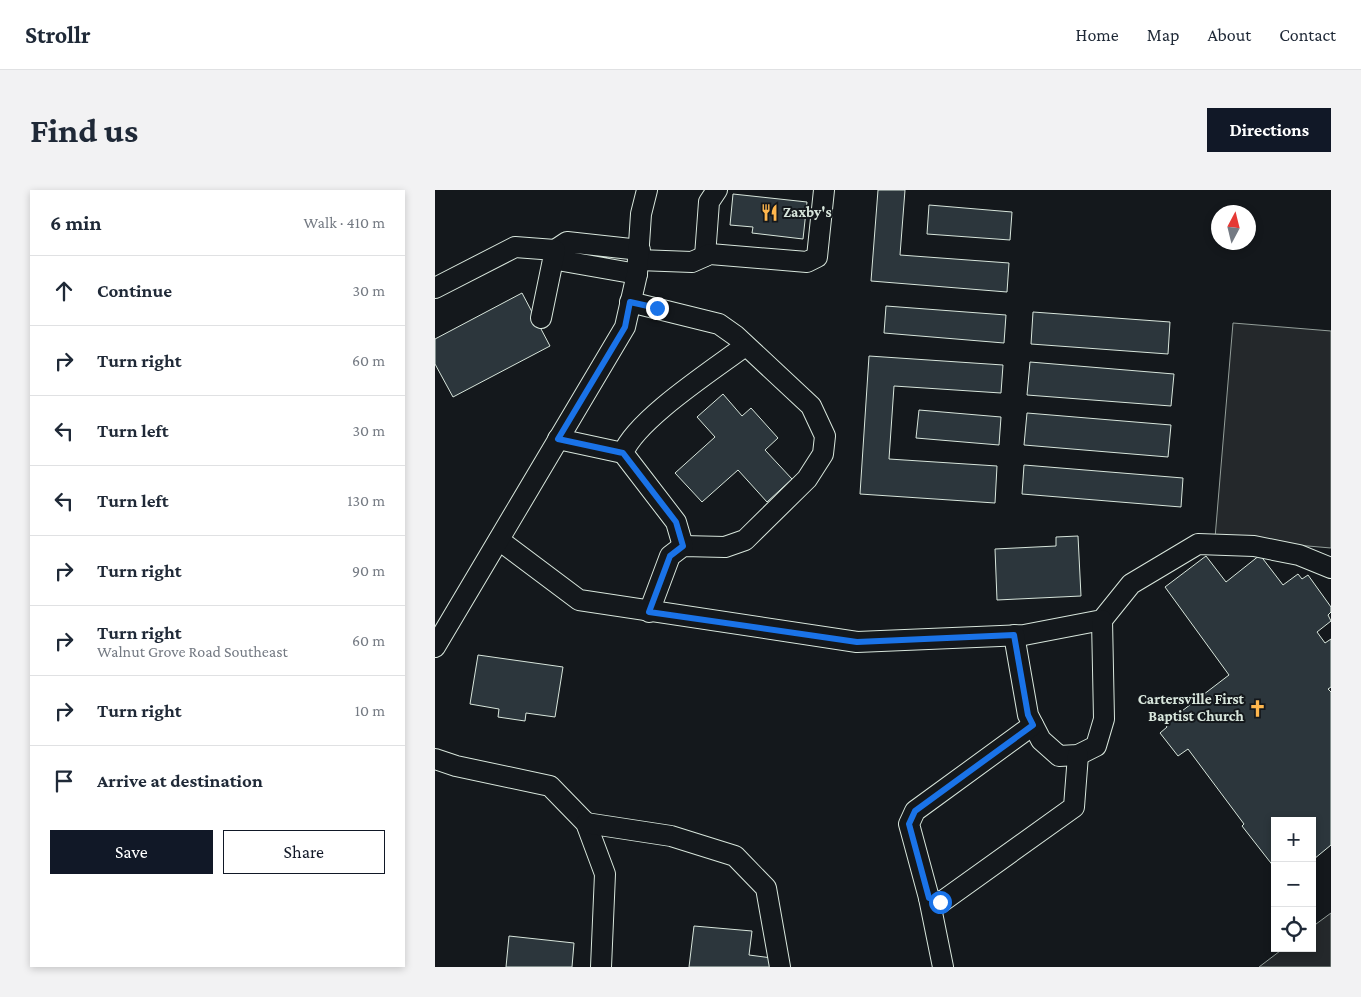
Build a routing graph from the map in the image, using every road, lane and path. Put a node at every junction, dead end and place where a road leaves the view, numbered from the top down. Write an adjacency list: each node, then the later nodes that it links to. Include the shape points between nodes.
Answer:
1 (647, 190): 6 (street, via 641,214)
2 (717, 190): 5 (street, via 709,202)
3 (824, 190): 5 (street, via 817,257 807,262)
4 (562, 251): 6 (street); 7 (street, via 515,247); 9 (street)
5 (705, 256): 6 (street, via 692,262)
6 (638, 262): 8 (street)
7 (435, 288)
8 (630, 302): 10 (street, via 719,324); 11 (street, via 625,327)
9 (541, 318)
10 (745, 346): 12 (street, via 650,418 628,442); 14 (street, via 811,406 825,436 823,454 807,479 745,540 725,548)
11 (558, 439): 12 (street); 13 (street)
12 (623, 453): 14 (street, via 676,522)
13 (499, 540): 16 (street, via 579,600); 19 (street)
14 (683, 546): 16 (street, via 670,556)
15 (1331, 568): 17 (street, via 1299,555 1254,546 1198,544 1131,584)
16 (649, 612): 18 (street, via 857,642)
17 (1102, 620): 18 (street); 21 (street, via 1104,718 1096,746)
18 (1014, 635): 20 (street, via 1028,715)
19 (435, 647)
20 (1033, 725): 21 (street, via 1041,740 1059,756); 24 (street, via 915,811 909,824)
21 (1077, 755): 24 (street, via 1074,807 940,902)
22 (435, 759): 23 (street, via 550,786)
23 (586, 823): 25 (street, via 605,874); 26 (street, via 671,836 735,856 765,888)
24 (929, 898): 27 (street)
25 (601, 967)
26 (780, 967)
27 (943, 967)

